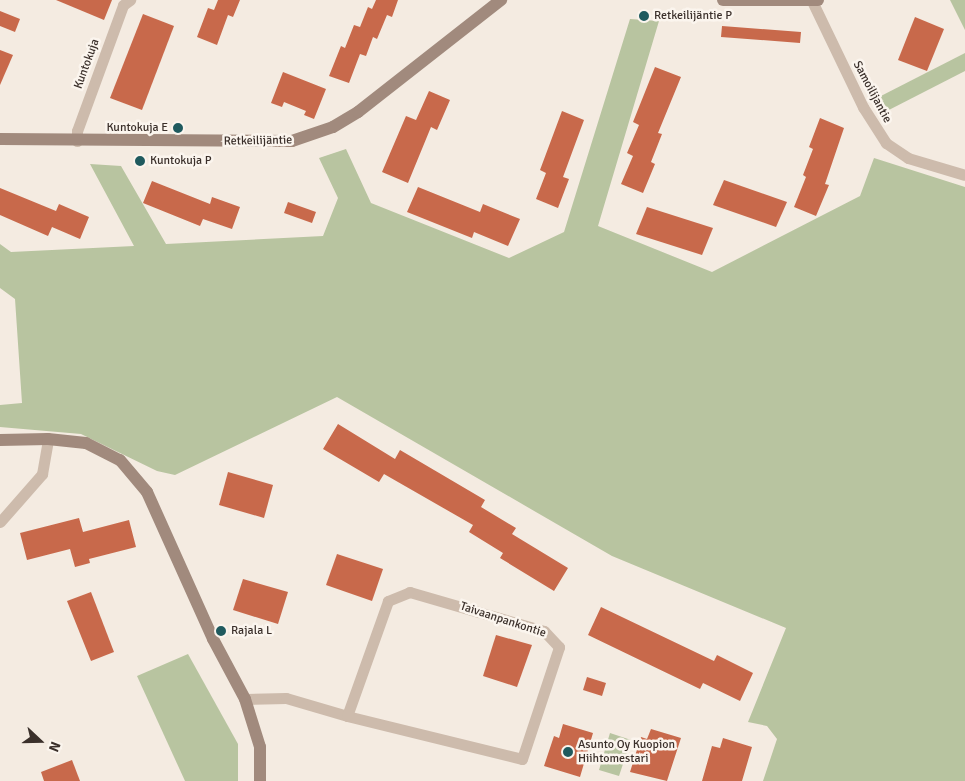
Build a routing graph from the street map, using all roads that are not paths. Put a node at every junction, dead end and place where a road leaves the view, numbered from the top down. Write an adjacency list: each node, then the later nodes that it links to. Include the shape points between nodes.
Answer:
1 (130, 0): 6 (street, Kuntokuja, via 123,5 77,131)
2 (501, 0): 6 (street, Retkeilijäntie, via 358,112 313,136 292,141)
3 (723, 0): 4 (street)
4 (815, 0): 7 (street, Samoilijantie, via 863,107 886,143 908,158)
5 (0, 139): 6 (street, Retkeilijäntie)
6 (77, 142)
7 (965, 176)
8 (48, 439): 9 (street); 10 (street, via 42,474); 11 (street, via 86,444 120,460 147,492 213,639)
9 (0, 440)
10 (0, 522)
11 (245, 699): 12 (street, Taivaanpankontie, via 286,698); 13 (street, via 260,748)
12 (347, 716): 12 (street, Taivaanpankontie, via 522,759 559,647 544,631 410,592 388,601)
13 (260, 781)

